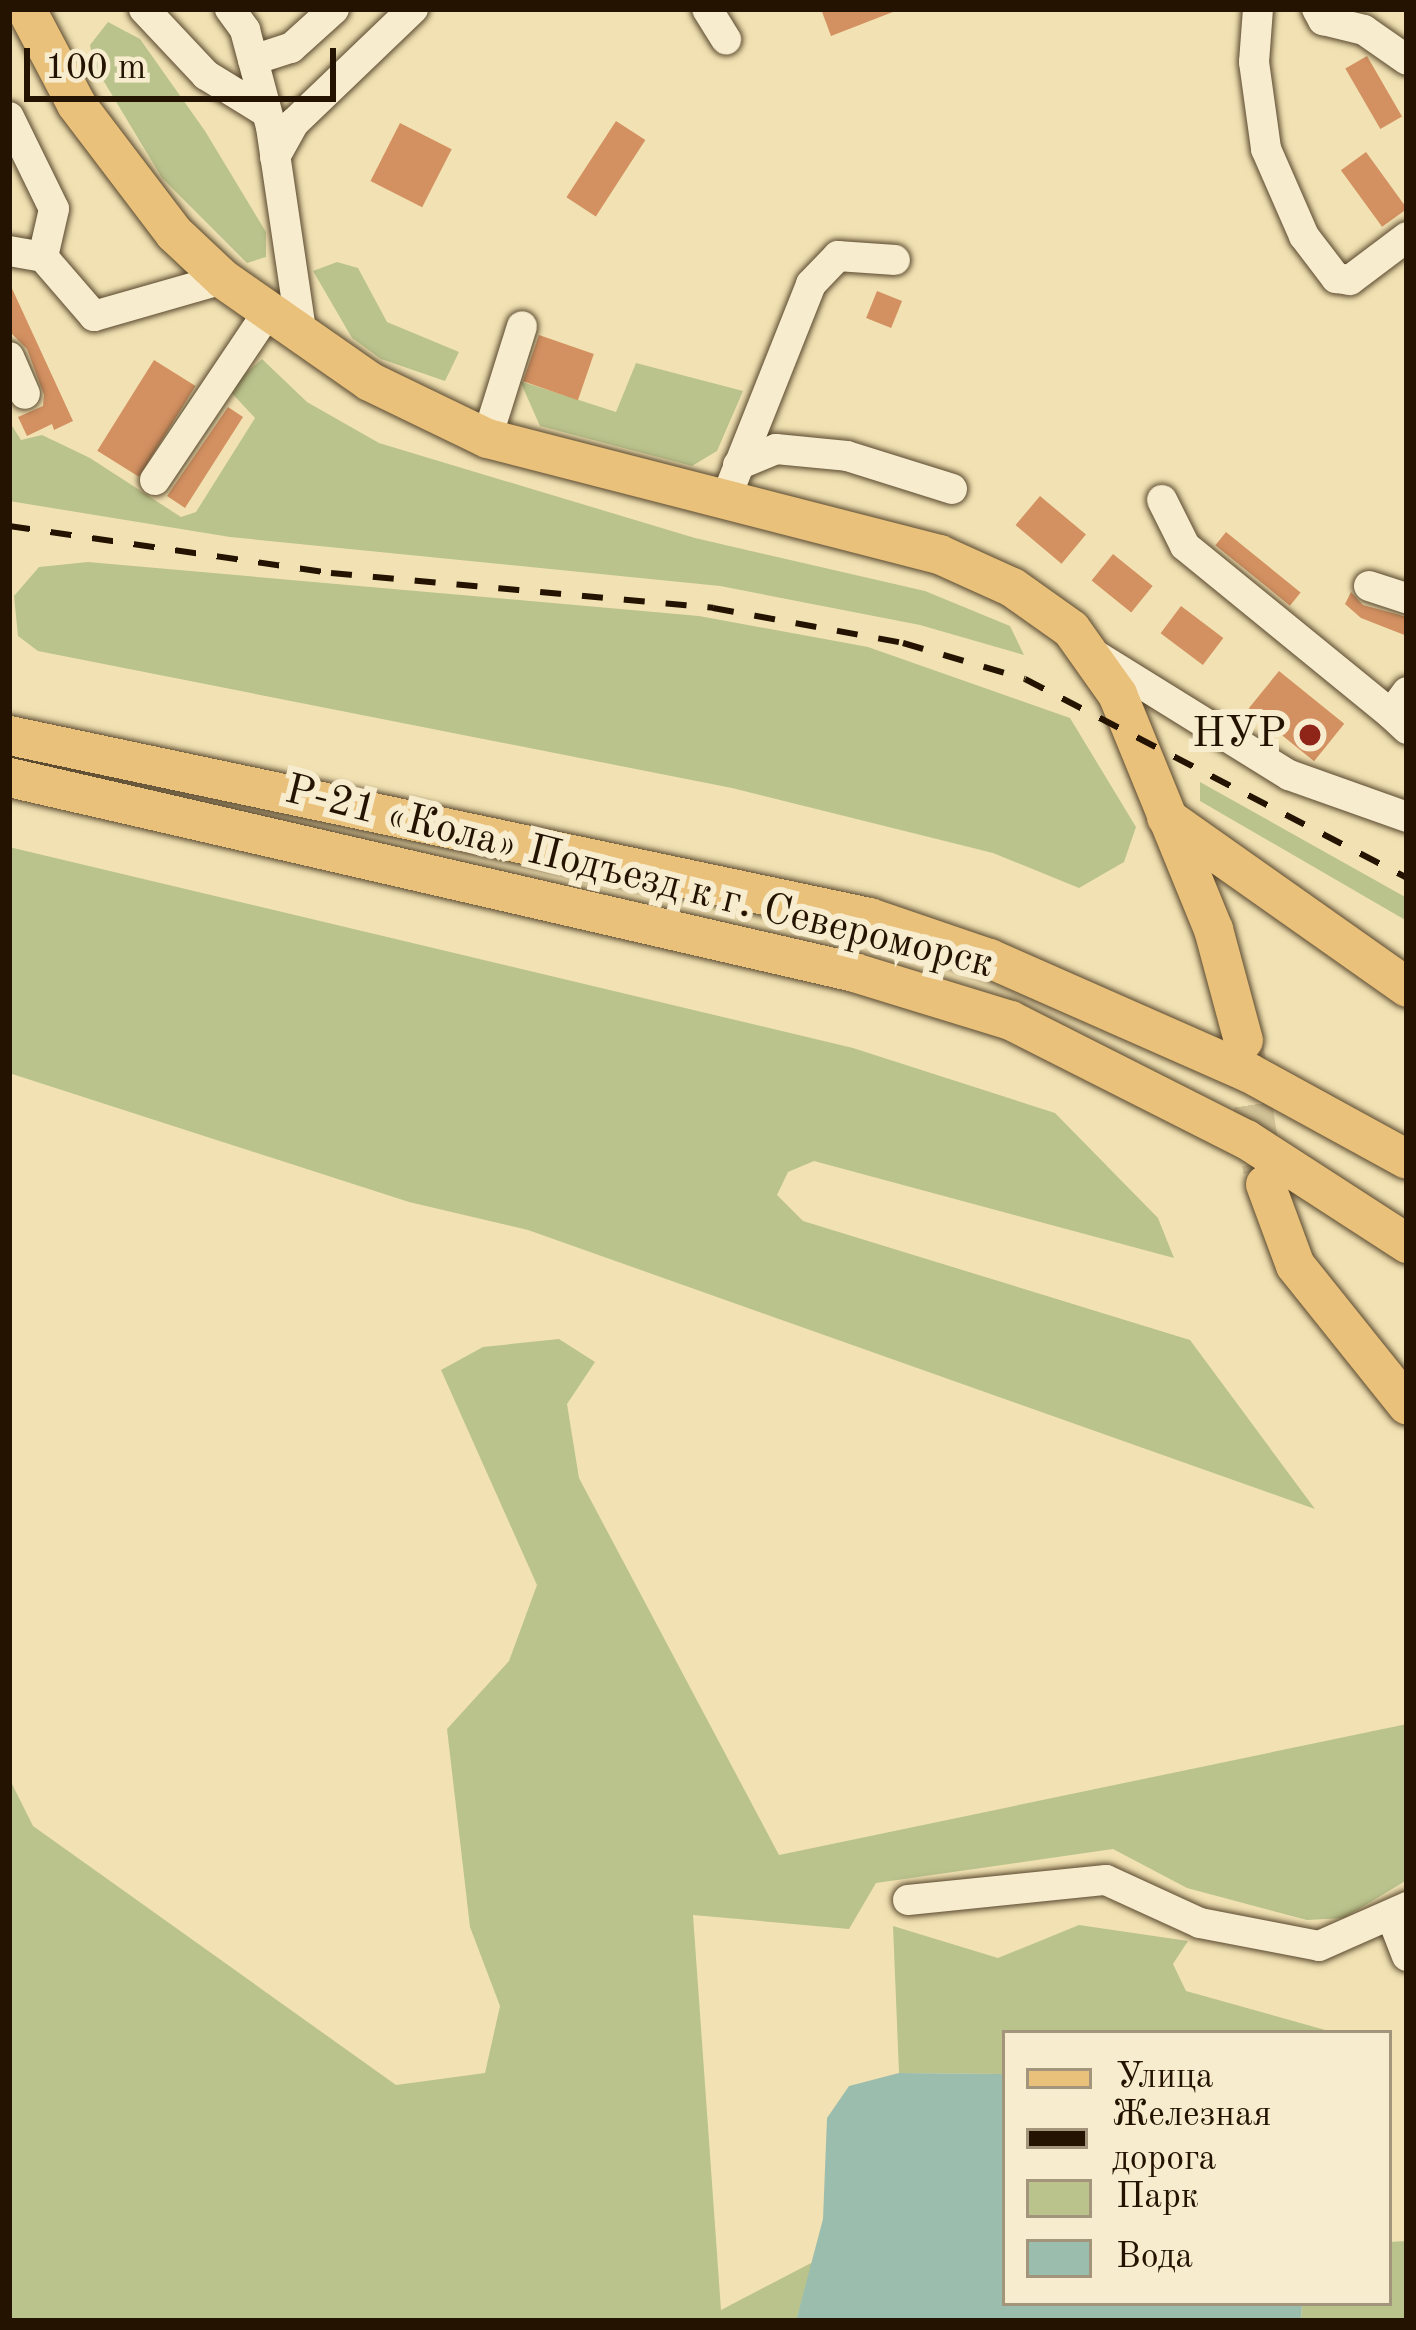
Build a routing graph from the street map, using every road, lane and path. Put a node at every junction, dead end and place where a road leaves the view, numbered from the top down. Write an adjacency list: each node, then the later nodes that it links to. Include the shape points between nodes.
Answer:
1 (26, 9): 19 (main road, via 129,183)
2 (144, 9): 12 (lane, via 206,75)
3 (230, 9): 10 (lane)
4 (334, 9): 10 (lane, via 290,48)
5 (413, 9): 14 (lane, via 294,123)
6 (707, 9): 9 (lane)
7 (1258, 9): 15 (lane, via 1254,62 1266,149 1304,236 1336,278 1350,280)
8 (1320, 14): 11 (lane, via 1364,30)
9 (726, 40)
10 (253, 60): 12 (lane)
11 (1407, 60)
12 (263, 110): 14 (lane)
13 (9, 118): 17 (lane, via 54,209)
14 (275, 157): 22 (lane)
15 (1407, 237)
16 (9, 250): 17 (lane)
17 (44, 257): 19 (lane, via 94,316)
18 (896, 260): 27 (lane, via 838,256 811,284)
19 (223, 279): 20 (main road)
20 (268, 312): 22 (main road); 26 (lane)
21 (522, 326): 25 (lane)
22 (302, 338): 25 (main road)
23 (9, 358): 24 (lane)
24 (26, 394)
25 (487, 438): 27 (main road)
26 (154, 480)
27 (732, 482): 28 (lane, via 776,448); 32 (main road, via 1012,587)
28 (952, 489)
29 (1162, 500): 33 (lane, via 1185,546)
30 (1369, 586): 31 (lane)
31 (1407, 598)
32 (1092, 652): 36 (main road); 37 (lane, via 1289,775)
33 (1402, 712)
34 (9, 735): 42 (main road, Р-21 «Кола» Подъезд к г. Североморск, via 869,916 989,958 1248,1072)
35 (9, 777): 44 (main road, Р-21 «Кола» Подъезд к г. Североморск, via 854,972 1010,1020 1246,1139)
36 (1163, 815): 38 (main road); 39 (main road)
37 (1407, 818)
38 (1280, 902): 39 (main road); 40 (main road)
39 (1213, 929): 41 (main road)
40 (1407, 987)
41 (1243, 1040)
42 (1407, 1160)
43 (1265, 1184): 45 (main road, via 1295,1265)
44 (1407, 1243)
45 (1407, 1405)
46 (908, 1900): 47 (lane, via 1106,1880 1200,1923 1319,1946)
47 (1399, 1911): 48 (lane)
48 (1407, 1956)

